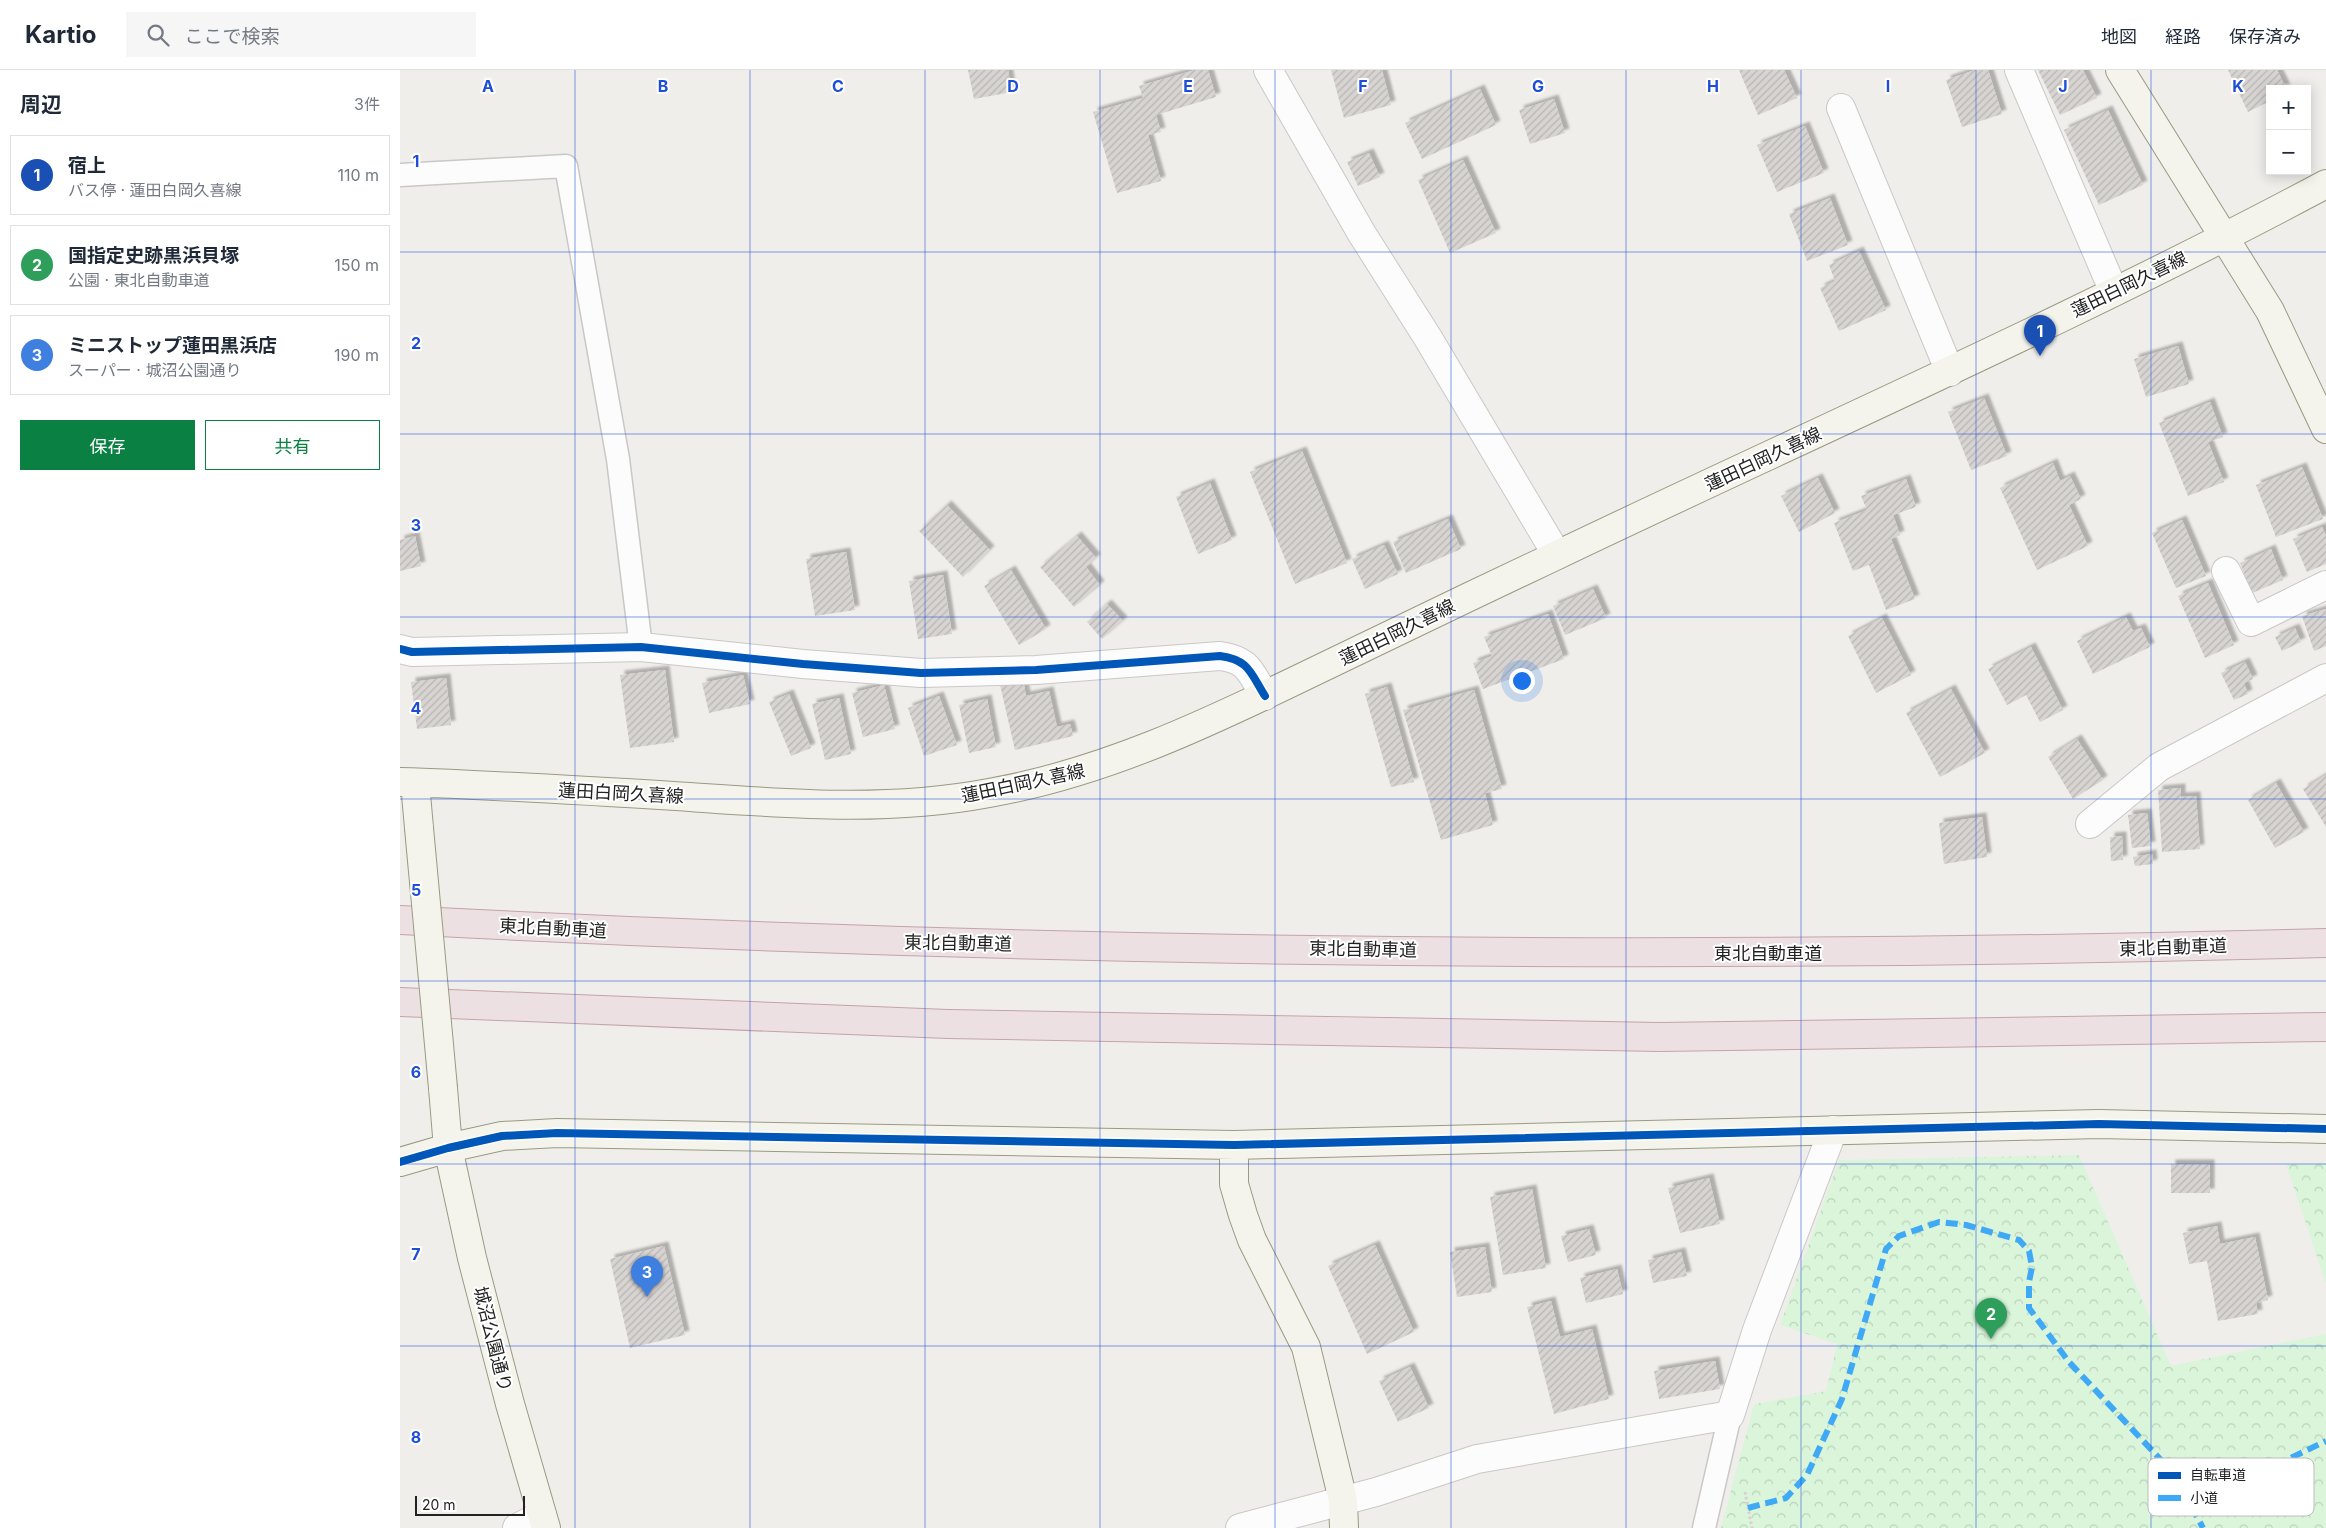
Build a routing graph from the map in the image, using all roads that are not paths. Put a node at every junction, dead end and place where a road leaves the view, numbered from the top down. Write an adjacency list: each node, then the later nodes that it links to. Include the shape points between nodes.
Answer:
1 (1268, 70): 11 (street, via 1362,234)
2 (2018, 70): 8 (street)
3 (2120, 70): 7 (street)
4 (1841, 108): 9 (street)
5 (400, 175): 14 (lane, via 566,166 618,458)
6 (2326, 184): 7 (street, 蓮田白岡久喜線)
7 (2223, 239): 8 (street, 蓮田白岡久喜線); 10 (street, via 2270,311)
8 (2114, 292): 9 (street, 蓮田白岡久喜線)
9 (1950, 372): 11 (street, 蓮田白岡久喜線)
10 (2326, 429)
11 (1557, 555): 17 (street, 蓮田白岡久喜線)
12 (2226, 571): 13 (street, via 2251,622)
13 (2326, 585)
14 (640, 647): 15 (street, via 412,652); 17 (street, via 921,674 1036,670 1220,656 1237,658)
15 (400, 649)
16 (2326, 678): 19 (street, via 2159,767)
17 (1265, 696): 18 (street, 蓮田白岡久喜線, via 1186,733 1087,769 989,793 929,801 876,806 819,806)
18 (407, 782): 27 (street, 城沼公園通り, bridge, via 419,828)
19 (2090, 824)
20 (400, 920): 21 (highway, 東北自動車道, via 843,940 1409,950 1734,953 2084,950)
21 (2326, 943)
22 (400, 1002): 23 (highway, via 948,1024 1660,1037)
23 (2326, 1027)
24 (2326, 1129): 25 (street, via 2099,1124)
25 (1833, 1130): 26 (street); 29 (street, via 1763,1312)
26 (1234, 1145): 27 (street, via 557,1133 502,1136); 30 (street, via 1234,1184 1243,1216 1306,1347)
27 (448, 1148): 28 (street); 31 (street, 城沼公園通り, via 472,1258)
28 (400, 1162)
29 (1730, 1415): 30 (street, via 1477,1459); 35 (lane)
30 (1343, 1500): 33 (street); 34 (street)
31 (544, 1521): 32 (street)
32 (517, 1528)
33 (1240, 1528)
34 (1344, 1528)
35 (1704, 1528)

